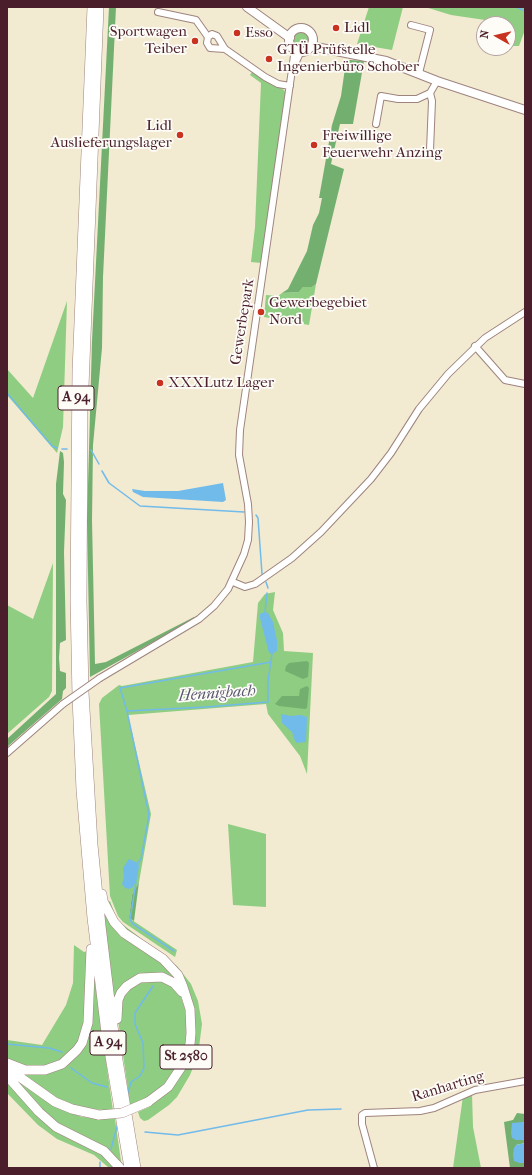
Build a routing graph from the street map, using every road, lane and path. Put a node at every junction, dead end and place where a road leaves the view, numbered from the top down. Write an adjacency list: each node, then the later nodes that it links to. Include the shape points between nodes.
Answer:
1 (92, 7): 24 (highway, A 94, via 80,280 75,559 79,743)
2 (99, 7): 23 (highway, A 94, via 86,318 82,508 84,692)
3 (247, 7): 6 (main road)
4 (158, 12): 7 (street, via 196,20)
5 (411, 25): 11 (street, via 430,30)
6 (291, 35): 8 (main road, via 298,28 305,28 310,32); 10 (main road, via 291,44)
7 (208, 37): 9 (street, via 212,34 217,36); 9 (street, via 207,43 210,48)
8 (312, 43): 10 (main road, via 306,50); 11 (main road, via 386,61)
9 (226, 49): 13 (street, via 265,77 278,84)
10 (298, 50): 13 (street, Gewerbepark)
11 (419, 73): 12 (main road)
12 (437, 81): 14 (street); 15 (main road)
13 (290, 86): 21 (street, Gewerbepark, via 240,430 239,455 248,504 249,532)
14 (430, 94): 16 (street, via 409,100 381,96); 17 (street)
15 (525, 110)
16 (376, 124)
17 (430, 150)
18 (525, 312): 19 (street)
19 (475, 346): 20 (street, via 505,380); 21 (street, via 419,409 371,479 321,532 292,558 255,584 245,587)
20 (525, 384)
21 (233, 582): 22 (street, Gewerbepark, bridge, via 199,619 100,678 63,704)
22 (7, 753)
23 (95, 874): 25 (highway, via 101,885 103,901 114,922 124,933 163,959 178,975); 26 (highway, A 94)
24 (92, 918): 27 (highway, via 88,1023 82,1043 66,1061 45,1070 25,1070); 32 (highway, A 94, via 106,1033)
25 (187, 998): 26 (highway, via 174,983 162,977 147,976 133,981 118,1000 118,1031); 28 (highway, St 2580, bridge, via 191,1033 187,1056 176,1077 168,1087 148,1102 122,1113 99,1115 72,1109 55,1102)
26 (115, 1042): 33 (highway, A 94)
27 (7, 1063)
28 (7, 1068)
29 (7, 1076): 31 (highway, via 56,1127 104,1151)
30 (525, 1081): 34 (street, Ranharting, via 475,1090 434,1108 420,1111 362,1115)
31 (120, 1168)
32 (129, 1168)
33 (136, 1168)
34 (374, 1168)

